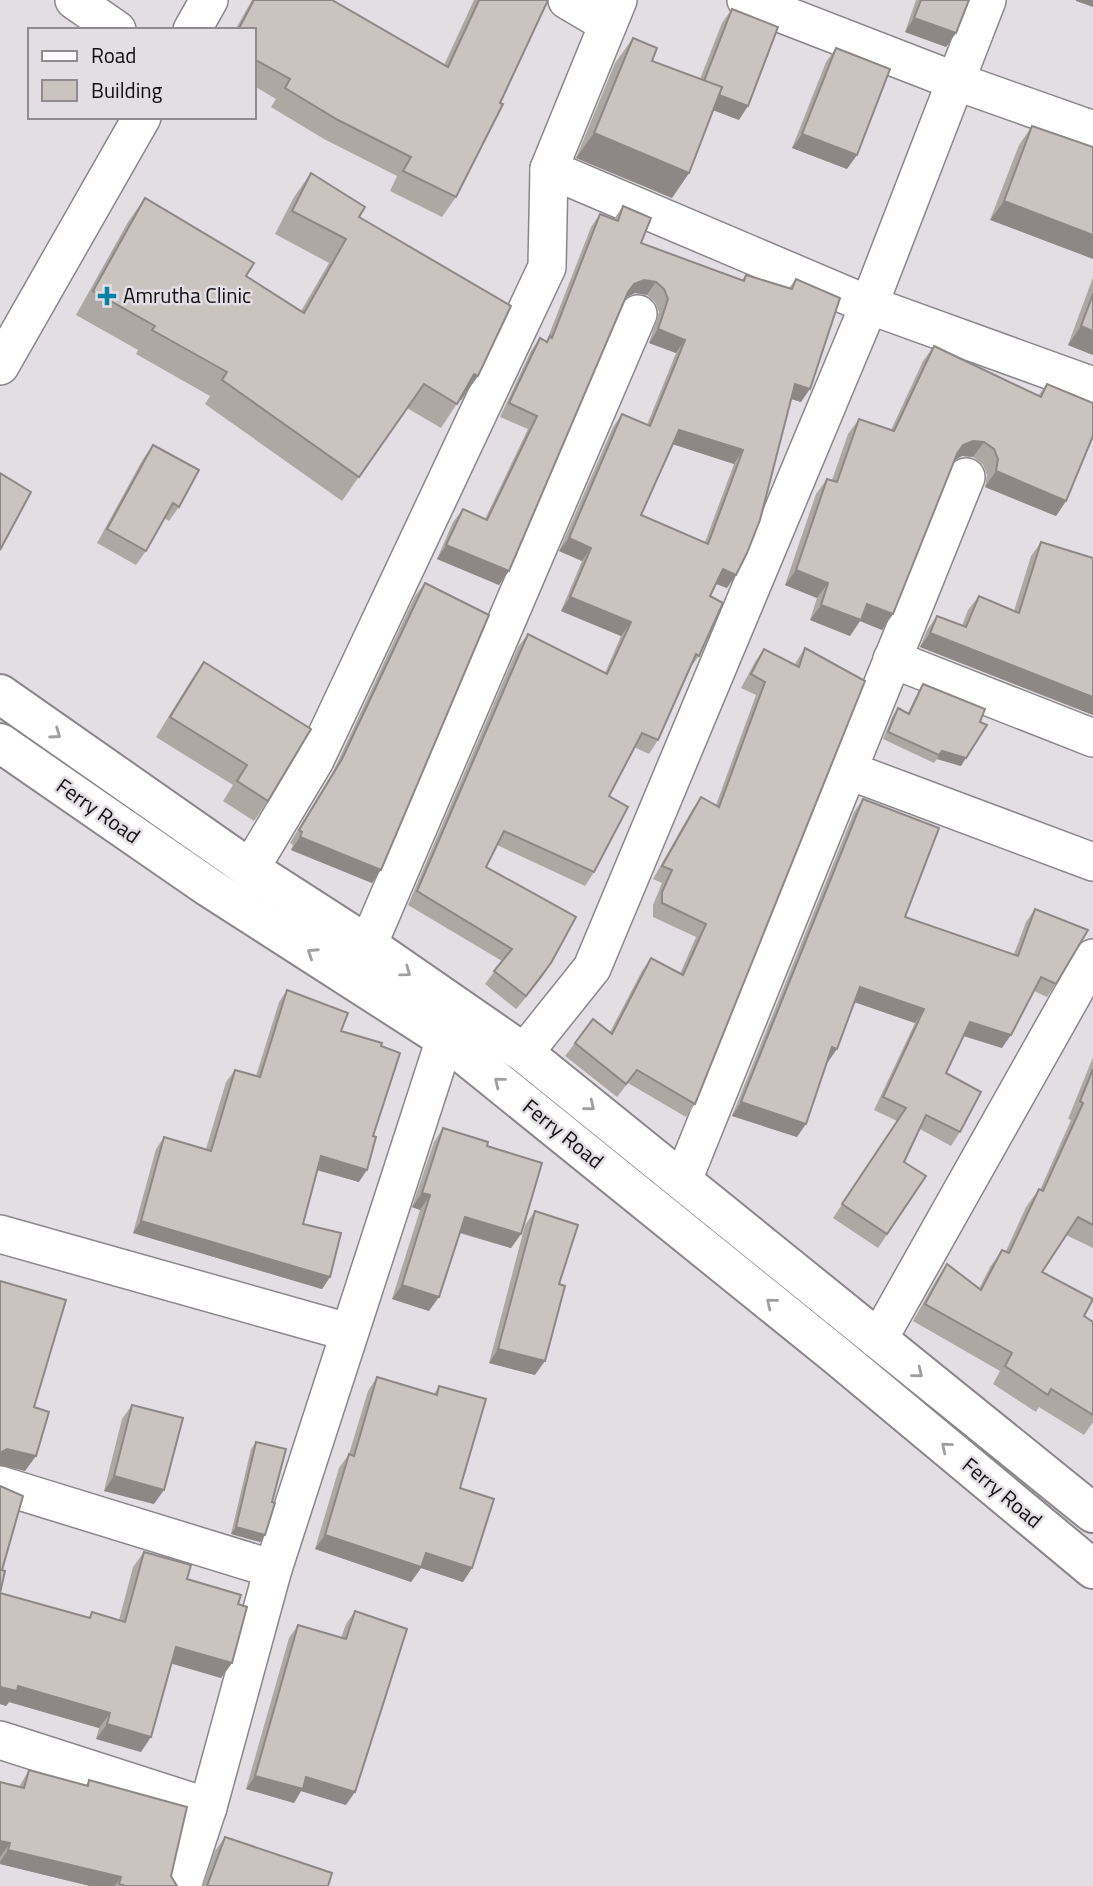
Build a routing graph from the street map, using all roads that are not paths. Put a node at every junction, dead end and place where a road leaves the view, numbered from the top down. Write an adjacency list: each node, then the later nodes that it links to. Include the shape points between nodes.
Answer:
1 (74, 0): 7 (street)
2 (208, 0): 8 (street)
3 (567, 0): 6 (street)
4 (747, 0): 9 (street)
5 (987, 0): 9 (street)
6 (612, 12): 12 (street)
7 (114, 28)
8 (193, 28)
9 (955, 81): 11 (street); 13 (street)
10 (141, 119): 15 (street)
11 (1093, 130)
12 (549, 169): 13 (street); 24 (street, via 547,267 315,760)
13 (869, 305): 17 (street); 30 (street, via 592,968)
14 (638, 314): 27 (street)
15 (9, 324): 16 (street)
16 (0, 366)
17 (1093, 386)
18 (966, 477): 19 (street)
19 (892, 659): 21 (street); 23 (street)
20 (0, 695): 24 (street, Ferry Road, one-way to 24)
21 (1093, 738)
22 (0, 743): 26 (street, Ferry Road)
23 (847, 771): 25 (street); 31 (street)
24 (240, 862): 26 (street); 27 (street, Ferry Road)
25 (1093, 862)
26 (207, 886): 29 (street, Ferry Road, one-way to 26)
27 (368, 945): 29 (street, Ferry Road, one-way to 29)
28 (1093, 958): 34 (street)
29 (453, 1025): 30 (street, Ferry Road); 33 (street); 38 (street, Ferry Road, one-way to 29)
30 (524, 1053): 31 (street, Ferry Road, one-way to 31)
31 (683, 1180): 34 (street, Ferry Road)
32 (0, 1234): 33 (street)
33 (348, 1332): 37 (street)
34 (878, 1340): 36 (street, Ferry Road, one-way to 36)
35 (0, 1485): 37 (street)
36 (1091, 1507)
37 (273, 1569): 40 (street)
38 (1093, 1569)
39 (0, 1740): 40 (street)
40 (208, 1807): 41 (street)
41 (182, 1886)

